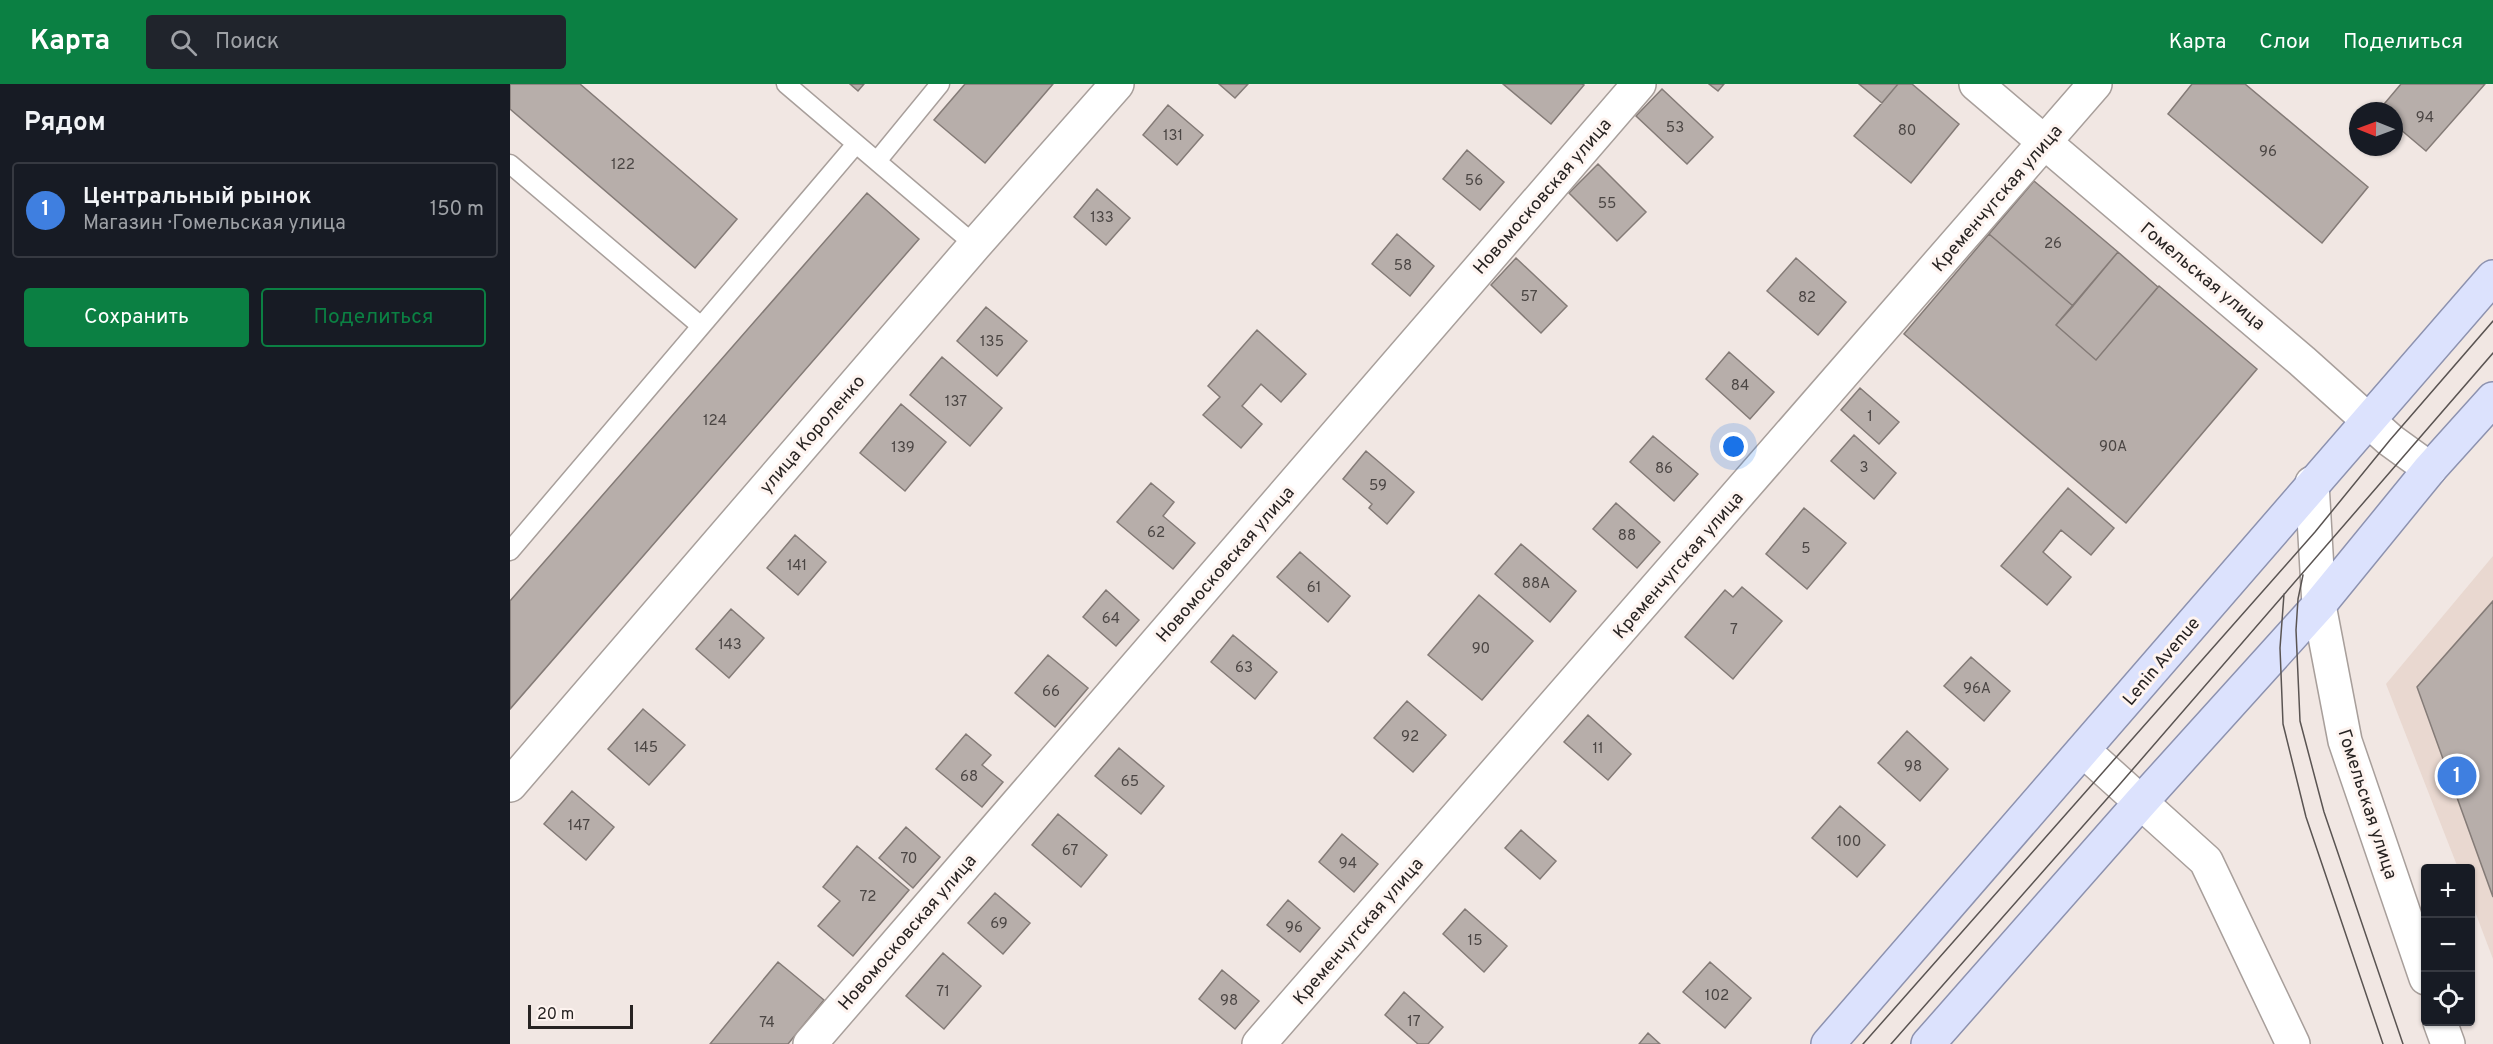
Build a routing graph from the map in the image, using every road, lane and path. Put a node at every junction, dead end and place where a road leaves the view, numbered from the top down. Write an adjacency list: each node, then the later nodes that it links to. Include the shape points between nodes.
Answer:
1 (786, 84): 8 (lane)
2 (940, 84): 9 (lane)
3 (1117, 84): 11 (street, улица Короленко)
4 (1640, 84): 25 (street, Новомосковская улица)
5 (1976, 84): 7 (street, Гомельская улица)
6 (2095, 84): 7 (street, Кременчугская улица)
7 (2046, 143): 15 (street, Гомельская улица); 26 (street, Кременчугская улица)
8 (856, 144): 9 (lane); 13 (lane)
9 (877, 161): 11 (lane)
10 (510, 164): 13 (lane)
11 (975, 245): 21 (street, улица Короленко)
12 (2493, 277): 15 (main road, Lenin Avenue)
13 (701, 326): 18 (lane)
14 (2493, 399): 16 (main road)
15 (2370, 421): 16 (street, Гомельская улица); 17 (main road, Lenin Avenue)
16 (2430, 469): 19 (main road)
17 (2312, 483): 19 (street, Гомельская улица); 20 (main road, Lenin Avenue)
18 (510, 551)
19 (2319, 605): 22 (main road); 23 (street, Гомельская улица, via 2345,741)
20 (2084, 751): 22 (street); 27 (main road, Lenin Avenue)
21 (510, 785)
22 (2141, 802): 28 (main road); 29 (street, via 2206,861)
23 (2424, 972)
24 (2441, 1026): 30 (street)
25 (810, 1044)
26 (1259, 1044)
27 (1828, 1044)
28 (1928, 1044)
29 (2293, 1044)
30 (2448, 1044)

